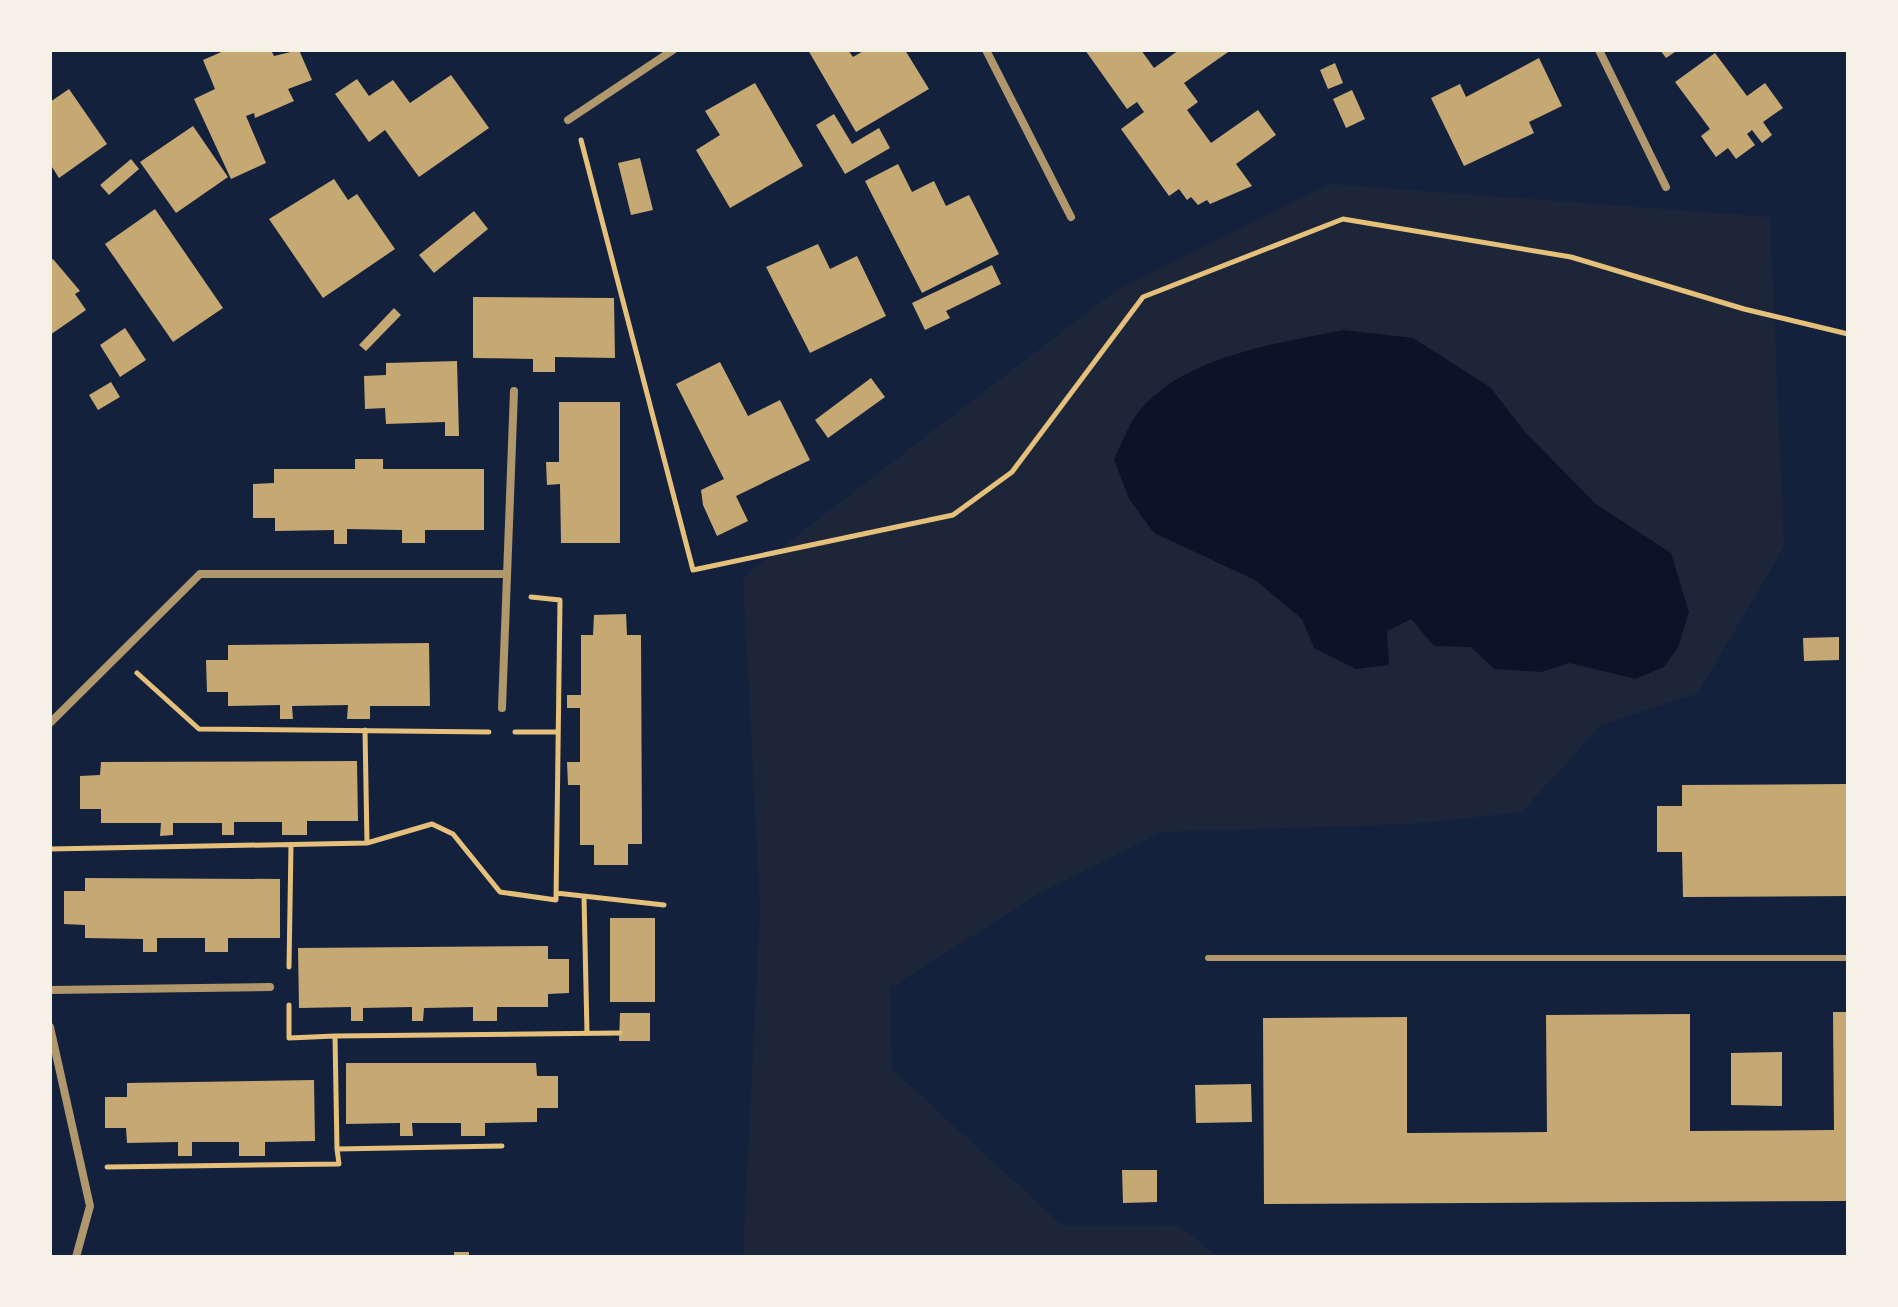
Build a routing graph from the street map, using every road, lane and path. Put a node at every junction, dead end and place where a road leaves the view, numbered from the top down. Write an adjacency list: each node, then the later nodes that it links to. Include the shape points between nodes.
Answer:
1 (673, 50): 4 (street)
2 (986, 50): 6 (street)
3 (1599, 50): 5 (street)
4 (571, 118): 7 (path, via 693,570 953,515 1012,472 1143,297 1343,219 1571,257)
5 (1666, 187)
6 (1071, 217)
7 (1848, 334)
8 (514, 391): 9 (street)
9 (507, 574): 10 (street); 11 (street, via 200,574)
10 (506, 595): 12 (street); 15 (path, via 560,600)
11 (118, 656): 13 (street); 14 (path, via 199,729)
12 (502, 708)
13 (50, 723)
14 (365, 730): 15 (path); 16 (path)
15 (558, 732): 19 (path)
16 (367, 843): 17 (path); 19 (path, via 432,824 453,834 500,892 556,900)
17 (291, 845): 18 (path); 24 (path)
18 (50, 849)
19 (556, 893): 20 (path)
20 (584, 897): 21 (path); 29 (path)
21 (664, 905)
22 (1208, 958): 23 (lane)
23 (1848, 958)
24 (289, 969)
25 (270, 987): 26 (street)
26 (50, 990)
27 (289, 998): 31 (path, via 289,1038)
28 (50, 1027): 34 (street)
29 (587, 1033): 30 (path); 31 (path)
30 (620, 1033)
31 (335, 1036): 33 (path)
32 (502, 1146): 33 (path)
33 (337, 1149): 34 (path, via 339,1164)
34 (82, 1167): 35 (street, via 90,1206)
35 (76, 1257)

